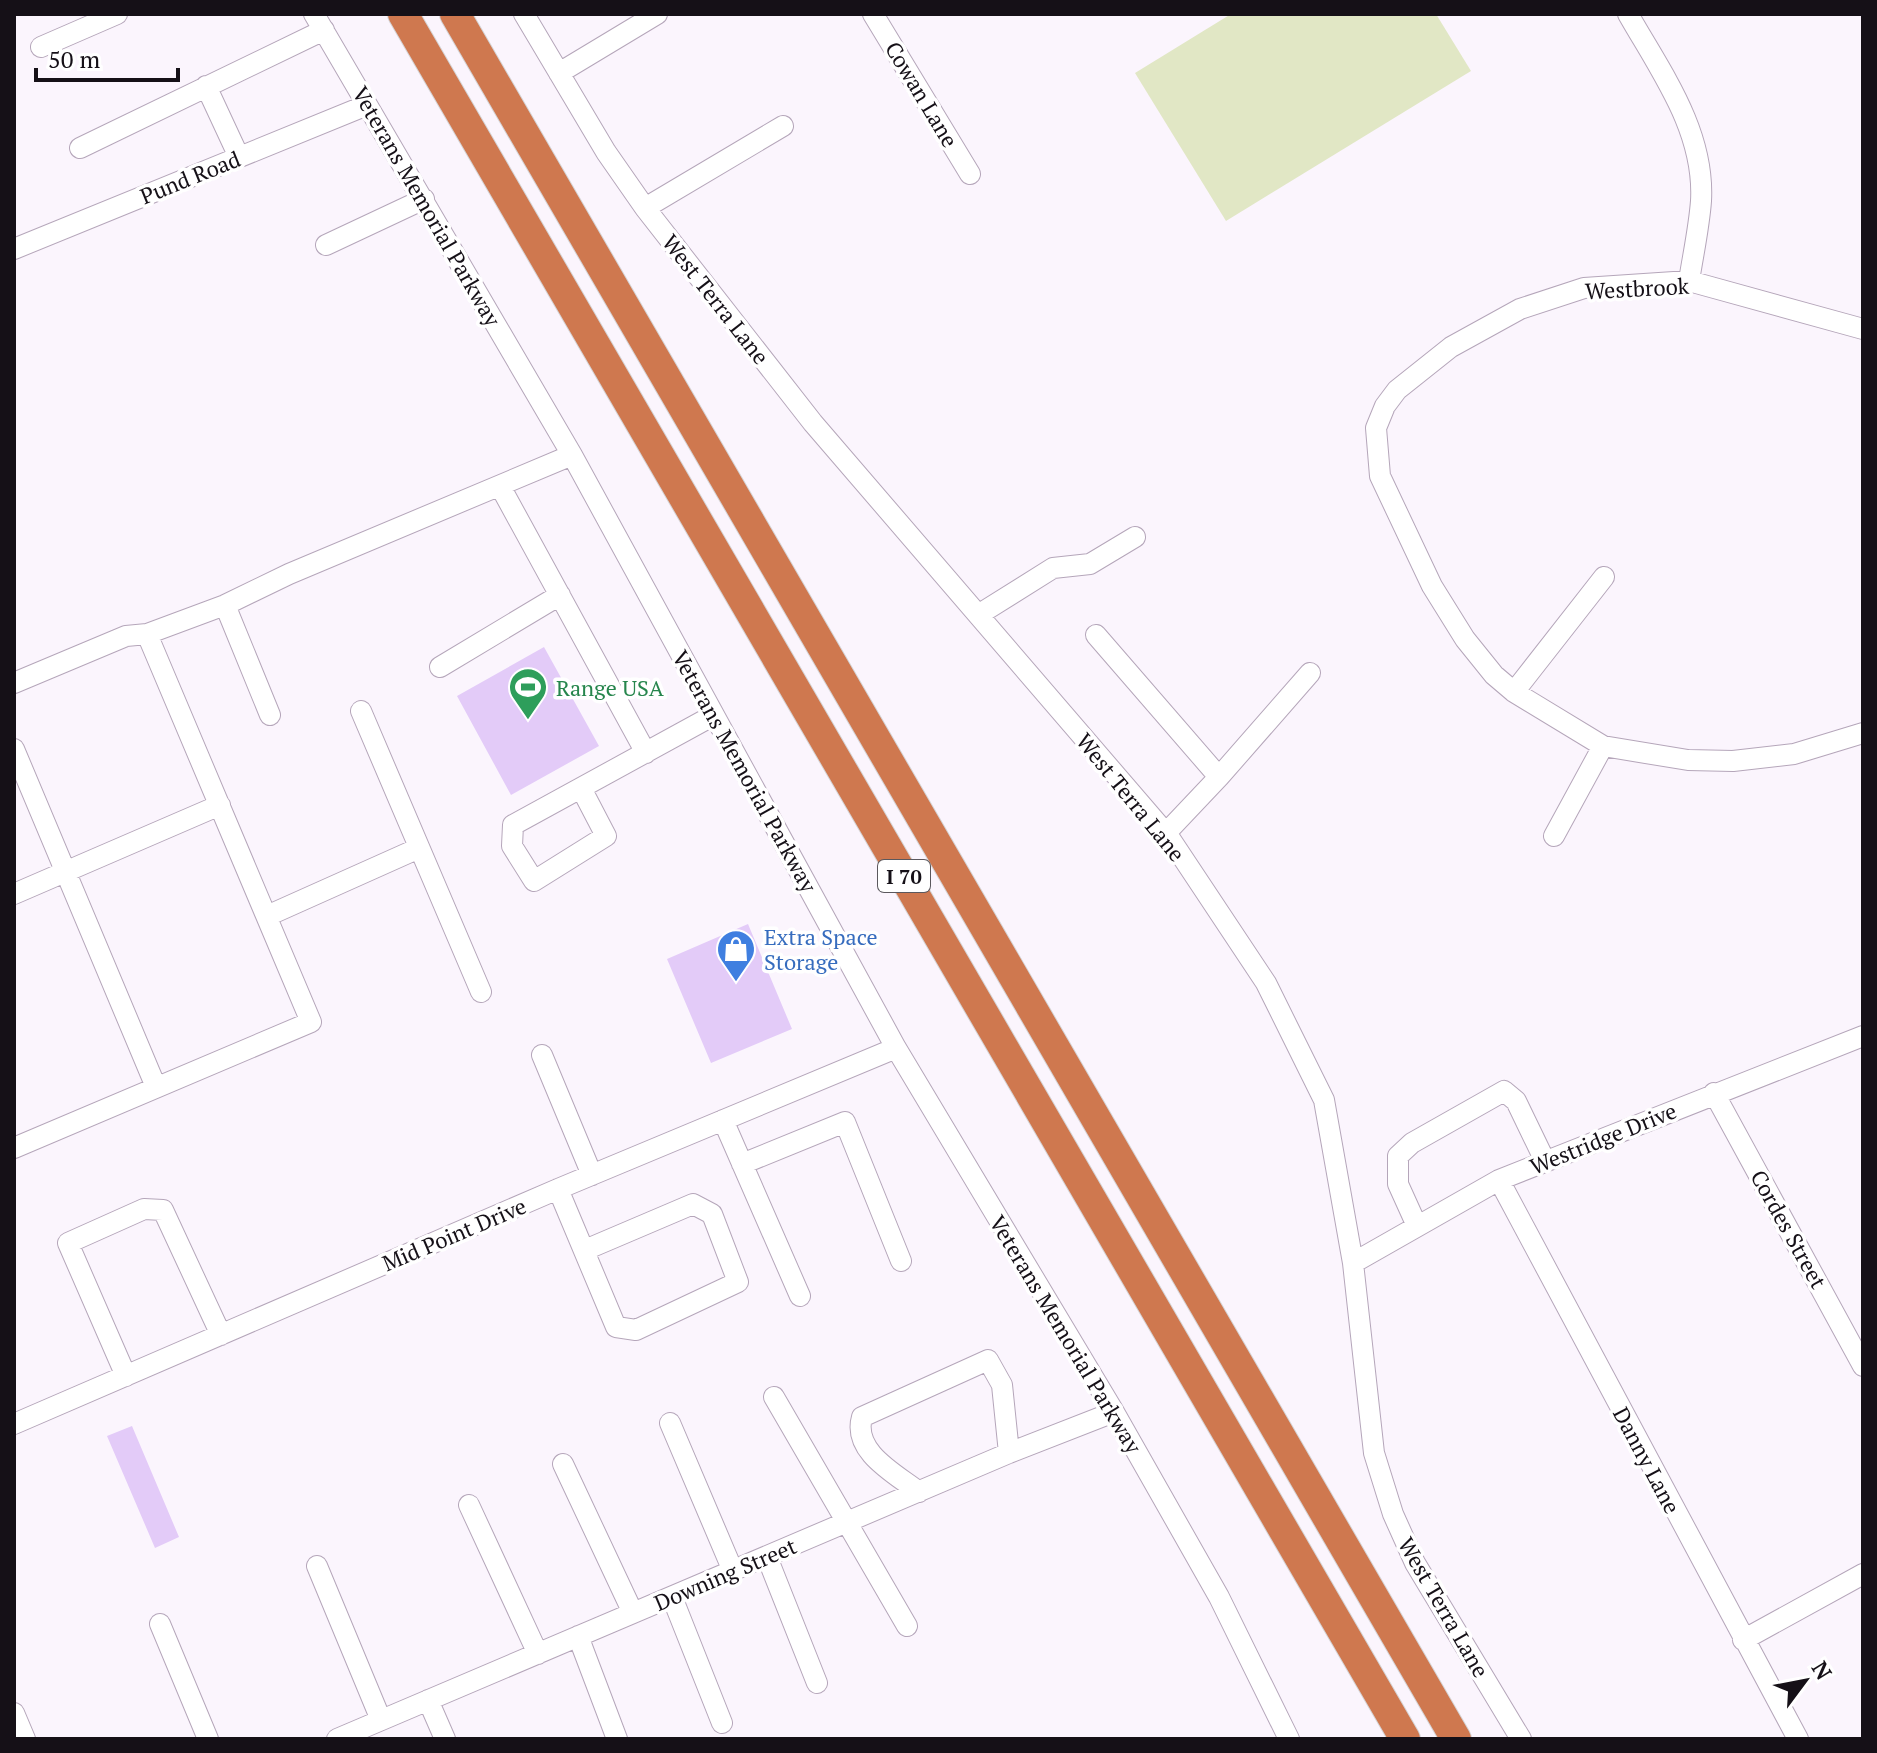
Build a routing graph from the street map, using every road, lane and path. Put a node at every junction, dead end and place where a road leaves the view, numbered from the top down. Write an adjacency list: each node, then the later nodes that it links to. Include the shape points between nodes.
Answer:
1 (117, 14): 9 (street)
2 (403, 14): 104 (highway, I 70)
3 (455, 14): 105 (highway, I 70)
4 (524, 14): 10 (street, West Terra Lane)
5 (657, 14): 10 (street)
6 (873, 14): 16 (street, Cowan Lane)
7 (1628, 14): 21 (street, via 1662,67 1691,132 1701,199)
8 (319, 22): 11 (street); 12 (street, Veterans Memorial Parkway)
9 (41, 47)
10 (559, 73): 18 (street, West Terra Lane)
11 (206, 86): 14 (street); 15 (street)
12 (367, 105): 15 (street, Pund Road); 17 (street, Veterans Memorial Parkway)
13 (783, 126): 18 (street)
14 (80, 148)
15 (239, 157): 20 (street, Pund Road)
16 (970, 174)
17 (424, 199): 19 (street); 23 (street, Veterans Memorial Parkway)
18 (645, 208): 29 (street, West Terra Lane, via 813,423)
19 (326, 245)
20 (14, 249)
21 (1689, 281): 22 (street, Westbrook); 35 (street, Westbrook, via 1584,288 1520,309 1451,347 1385,406 1376,428 1380,476 1456,626)
22 (1863, 329)
23 (572, 455): 24 (street); 38 (street, Veterans Memorial Parkway)
24 (500, 486): 27 (street); 28 (street)
25 (1135, 537): 29 (street, via 1090,564 1053,568)
26 (1604, 577): 35 (street)
27 (560, 595): 32 (street); 42 (street)
28 (225, 605): 30 (street); 37 (street)
29 (978, 615): 46 (street, West Terra Lane)
30 (147, 634): 34 (street, via 126,636); 45 (street)
31 (1096, 635): 43 (street)
32 (440, 667)
33 (1310, 673): 43 (street)
34 (14, 683)
35 (1514, 692): 40 (street, Westbrook)
36 (361, 711): 48 (street)
37 (270, 715)
38 (714, 715): 42 (street); 54 (street, Veterans Memorial Parkway)
39 (1863, 733): 40 (street, via 1794,754 1733,761 1688,760)
40 (1603, 746): 47 (street)
41 (14, 749): 49 (street)
42 (646, 753): 44 (street)
43 (1219, 777): 46 (street)
44 (581, 788): 44 (street, via 513,825 512,846 534,881 606,836)
45 (220, 805): 49 (street); 51 (street)
46 (1166, 833): 68 (street, West Terra Lane, via 1266,983 1324,1100)
47 (1554, 836)
48 (419, 848): 51 (street); 52 (street)
49 (66, 872): 50 (street); 56 (street)
50 (14, 894)
51 (267, 916): 56 (street, via 311,1022)
52 (481, 992)
53 (1863, 1036): 57 (street, Westridge Drive)
54 (896, 1048): 58 (street, Mid Point Drive); 74 (street, Veterans Memorial Parkway)
55 (542, 1055): 62 (street)
56 (156, 1087): 59 (street)
57 (1714, 1093): 60 (street, Westridge Drive); 71 (street, Cordes Street)
58 (723, 1120): 61 (street); 62 (street, Mid Point Drive)
59 (14, 1148)
60 (1545, 1161): 63 (street, Westridge Drive); 65 (street, via 1516,1101 1504,1091 1398,1156 1398,1184)
61 (742, 1164): 67 (street, via 845,1122); 69 (street)
62 (592, 1175): 64 (street, Mid Point Drive)
63 (1499, 1180): 65 (street, Westridge Drive); 91 (street, Danny Lane)
64 (558, 1189): 66 (street); 70 (street, Mid Point Drive)
65 (1417, 1226): 68 (street, Westridge Drive)
66 (585, 1250): 66 (street, via 616,1327 636,1330 738,1282 712,1214 693,1204)
67 (901, 1261)
68 (1353, 1263): 106 (street, West Terra Lane, via 1374,1453 1393,1514 1415,1563)
69 (800, 1296)
70 (221, 1335): 72 (street, Mid Point Drive); 72 (street, via 163,1210 144,1209 68,1243)
71 (1863, 1366)
72 (126, 1376): 76 (street, Mid Point Drive)
73 (774, 1397): 81 (street)
74 (1114, 1412): 77 (street, Downing Street); 103 (street, Veterans Memorial Parkway, via 1246,1646)
75 (670, 1423): 84 (street)
76 (14, 1424)
77 (1009, 1453): 79 (street, Downing Street); 79 (street, via 1002,1385 988,1360 862,1417 859,1426 869,1453)
78 (563, 1464): 87 (street)
79 (919, 1492): 81 (street, Downing Street)
80 (469, 1505): 92 (street)
81 (846, 1523): 82 (street, Downing Street); 89 (street)
82 (767, 1557): 84 (street, Downing Street); 93 (street)
83 (317, 1566): 96 (street)
84 (733, 1571): 86 (street, Downing Street)
85 (1863, 1574): 91 (street)
86 (672, 1597): 87 (street, Downing Street); 97 (street)
87 (633, 1613): 90 (street, Downing Street)
88 (160, 1624): 99 (street)
89 (907, 1626)
90 (578, 1636): 92 (street, Downing Street); 102 (street)
91 (1743, 1640): 107 (street, Danny Lane)
92 (538, 1654): 94 (street, Downing Street)
93 (817, 1683)
94 (428, 1700): 96 (street, Downing Street); 101 (street)
95 (14, 1713): 98 (street)
96 (381, 1720): 100 (street, Downing Street)
97 (722, 1723)
98 (25, 1739)
99 (208, 1739)
100 (337, 1739)
101 (445, 1739)
102 (617, 1739)
103 (1289, 1739)
104 (1405, 1739)
105 (1456, 1739)
106 (1521, 1739)
107 (1798, 1739)

